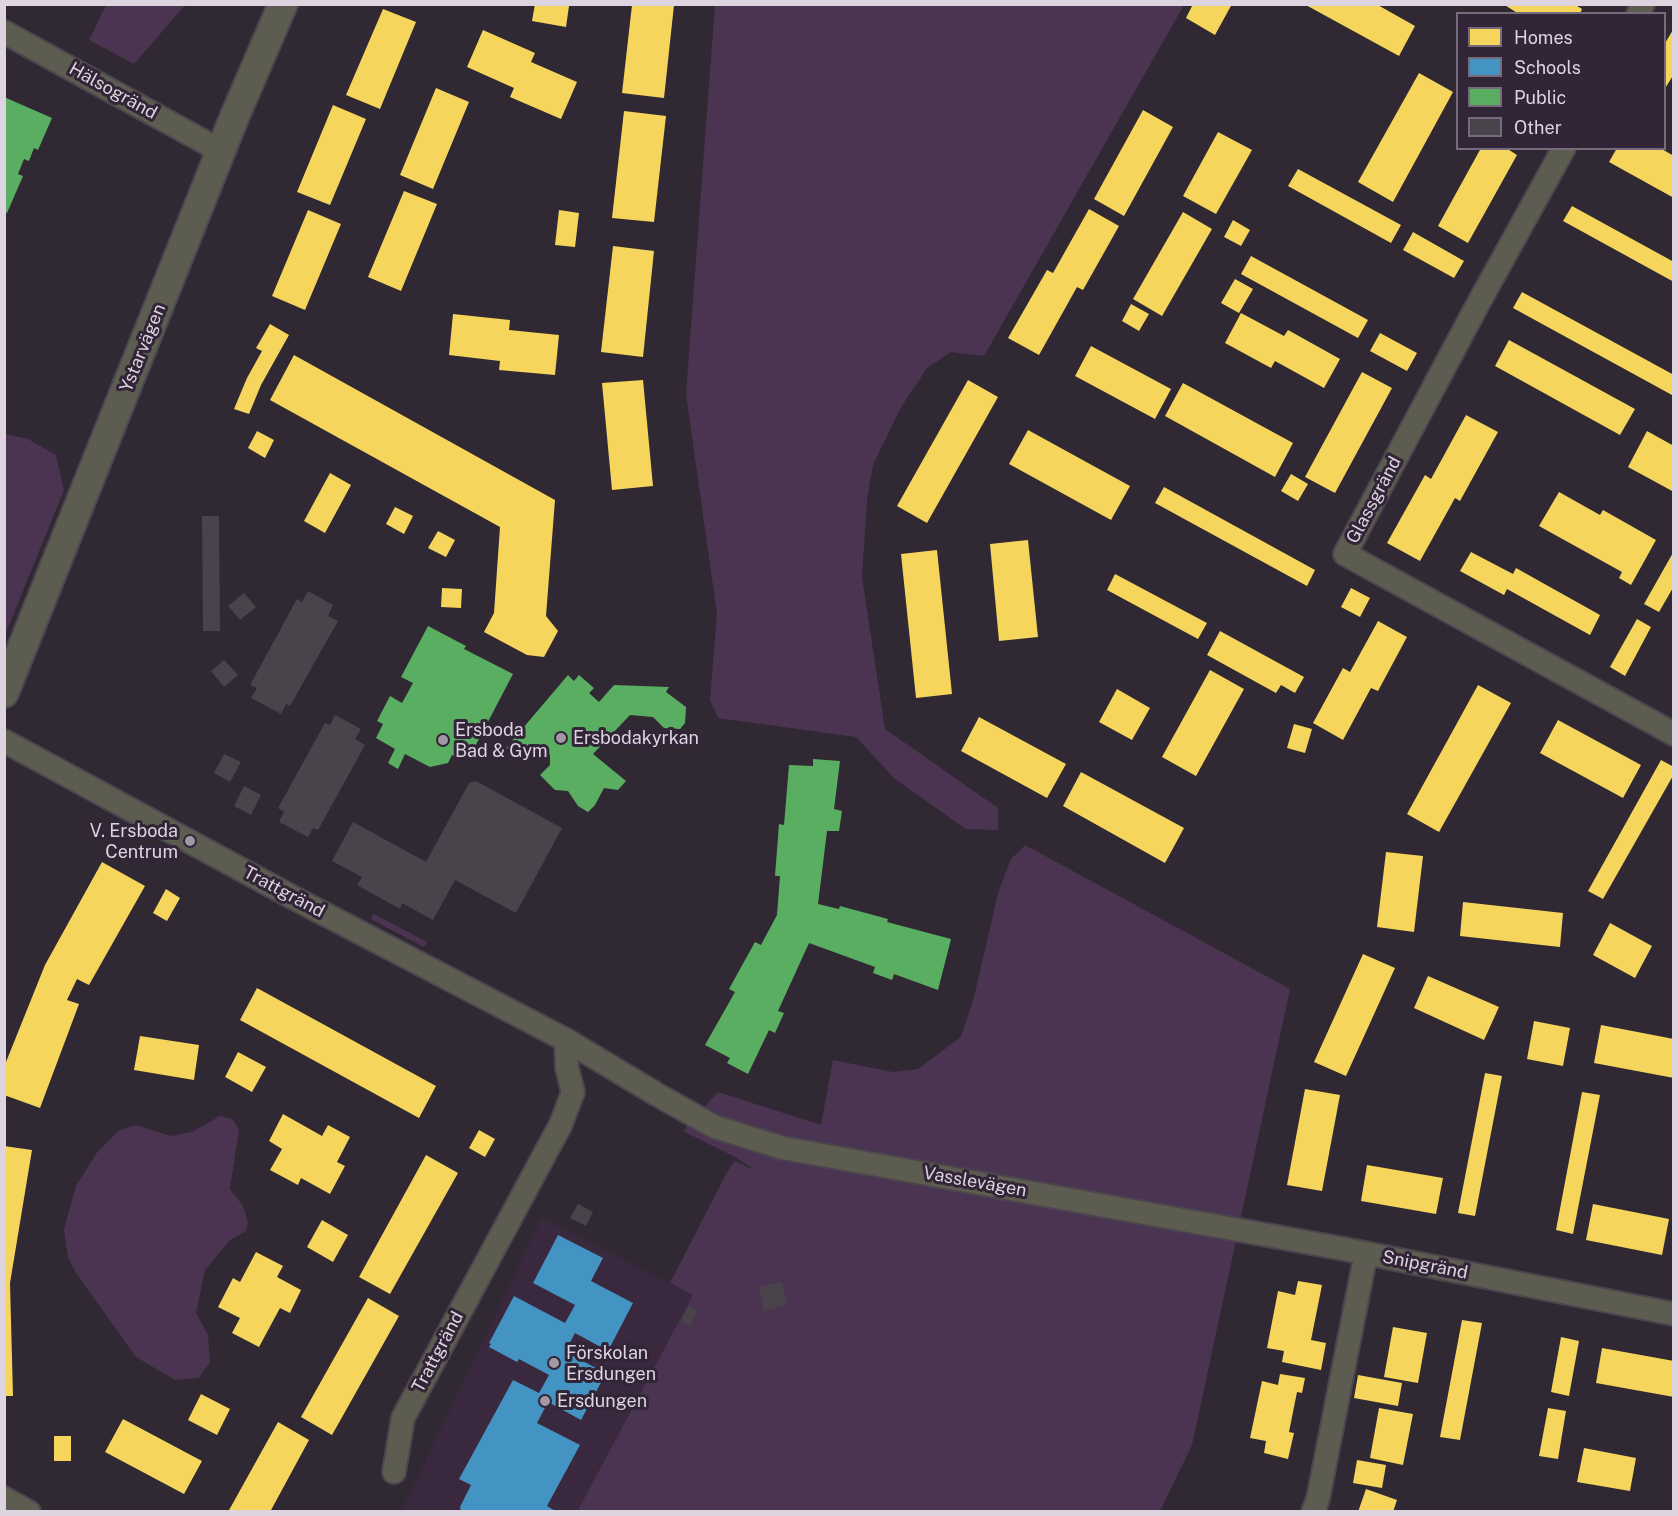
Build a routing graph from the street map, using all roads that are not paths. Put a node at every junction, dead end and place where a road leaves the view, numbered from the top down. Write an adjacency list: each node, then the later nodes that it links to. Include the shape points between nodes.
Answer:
1 (283, 4): 4 (street, Ystarvägen)
2 (4, 32): 4 (street, Hälsogränd)
3 (1563, 150): 6 (street, Glassgränd, via 1346,554)
4 (221, 151): 5 (street, Ystarvägen)
5 (4, 693)
6 (1674, 734)
7 (4, 741): 8 (street, Trattgränd)
8 (566, 1040): 9 (street, Trattgränd); 12 (street, Trattgränd, via 573,1092 561,1124 403,1418)
9 (602, 1061): 10 (street, Vasslevägen, via 715,1127 783,1148)
10 (1366, 1253): 11 (street, Snipgränd); 15 (street, Snipgränd)
11 (1674, 1314)
12 (394, 1472)
13 (4, 1498): 14 (street)
14 (28, 1512)
15 (1313, 1512)

